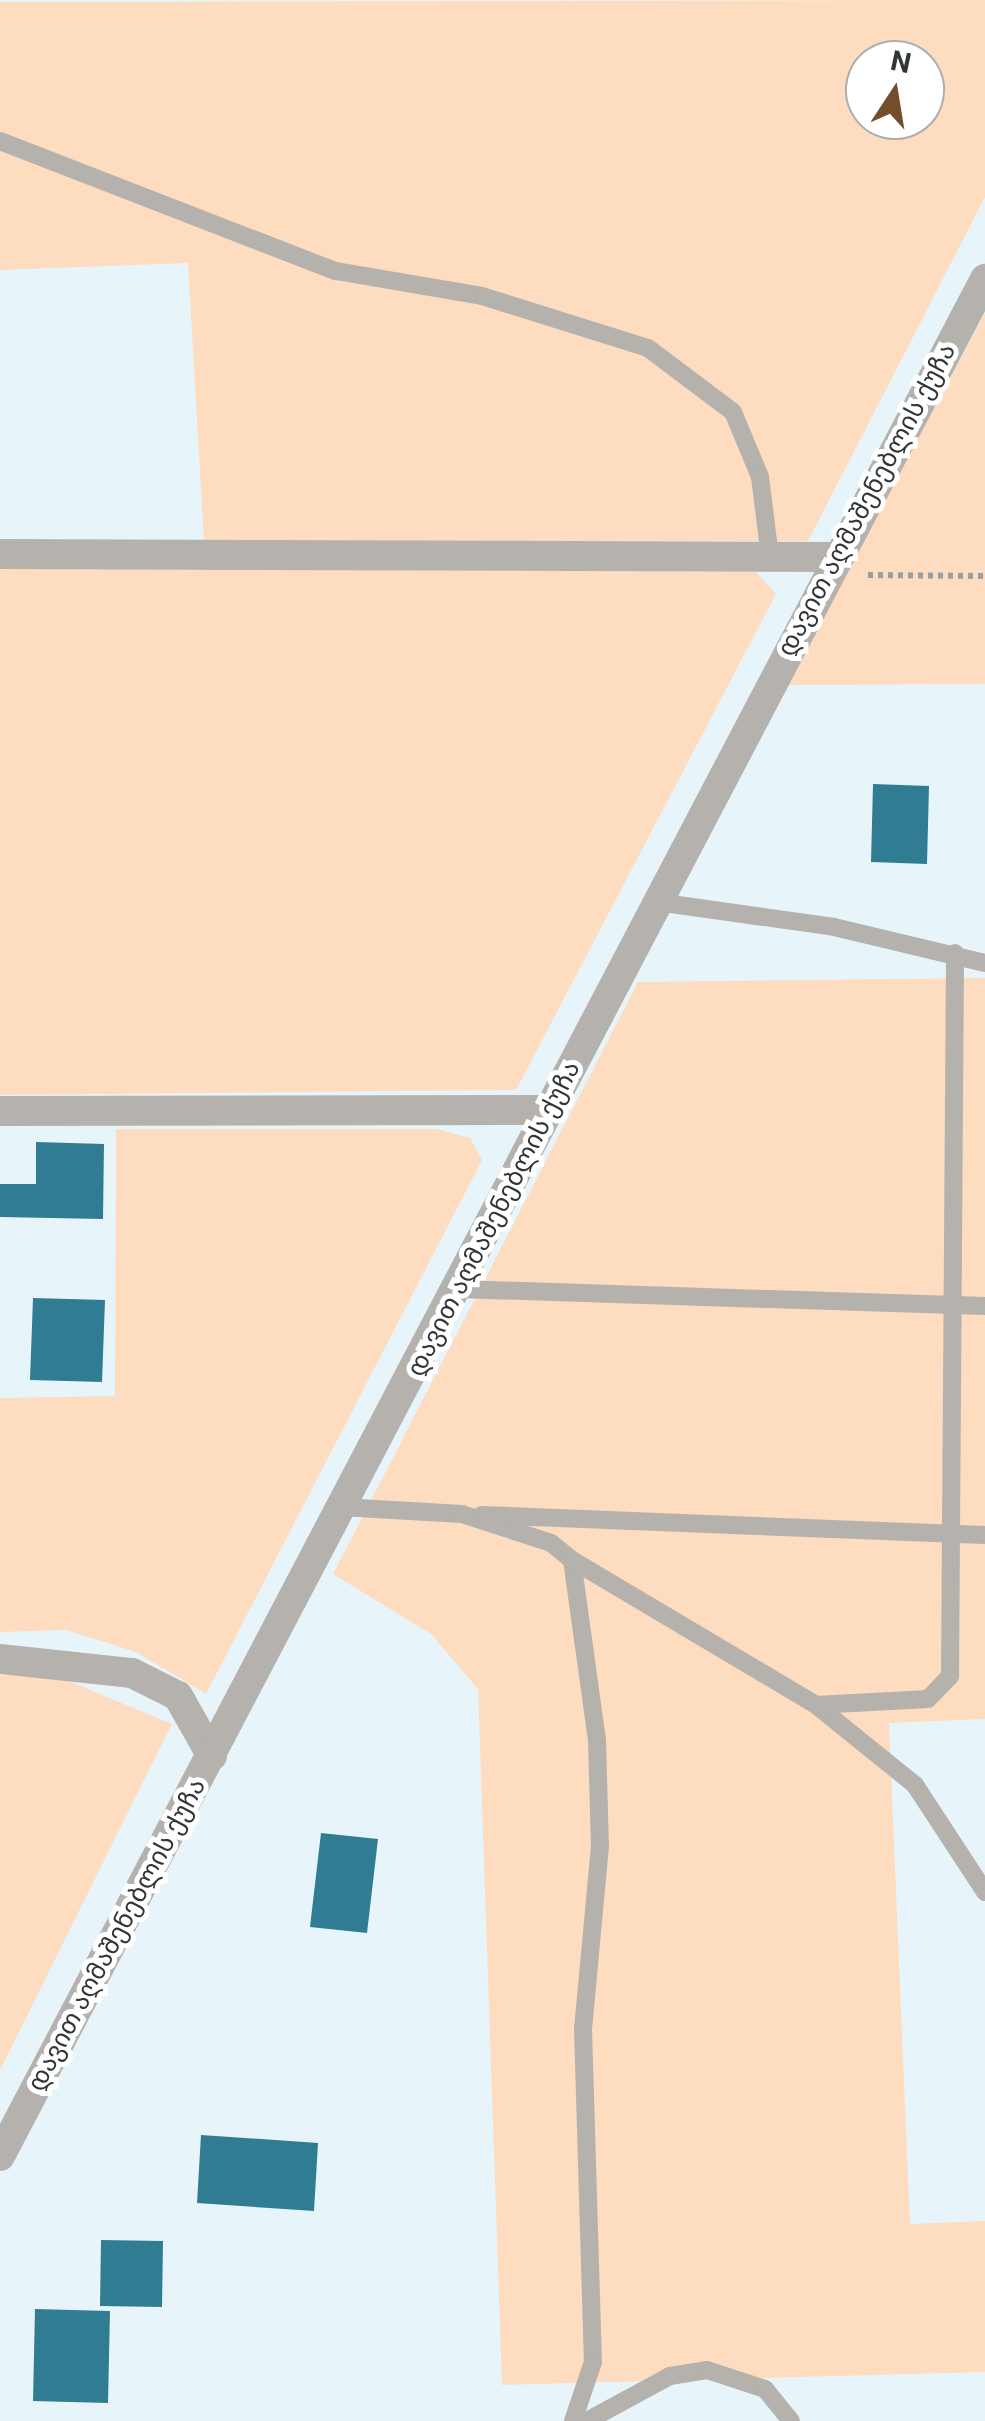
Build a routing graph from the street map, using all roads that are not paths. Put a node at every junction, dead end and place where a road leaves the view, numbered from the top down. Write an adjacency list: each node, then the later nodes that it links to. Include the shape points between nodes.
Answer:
1 (0, 141): 4 (lane, via 336,271 482,296 648,348 733,412 760,477)
2 (985, 279): 5 (street, დავით აღმაშენებლის ქუჩა)
3 (0, 554): 4 (street)
4 (770, 557): 5 (street)
5 (832, 566): 6 (street, დავით აღმაშენებლის ქუჩა)
6 (657, 902): 7 (lane); 9 (street, დავით აღმაშენებლის ქუჩა)
7 (955, 953): 8 (lane); 12 (lane)
8 (985, 963)
9 (552, 1110): 10 (street); 11 (street, დავით აღმაშენებლის ქუჩა)
10 (0, 1111)
11 (458, 1289): 12 (lane); 14 (street, დავით აღმაშენებლის ქუჩა)
12 (958, 1305): 13 (lane); 16 (lane)
13 (985, 1306)
14 (342, 1507): 15 (lane); 21 (street, დავით აღმაშენებლის ქუჩა)
15 (462, 1514): 16 (lane); 18 (lane, via 551,1543)
16 (954, 1535): 17 (lane); 20 (lane, via 950,1676 928,1699)
17 (985, 1536)
18 (572, 1560): 20 (lane); 24 (lane, via 597,1740 600,1846 583,2028 594,2362)
19 (0, 1659): 21 (street, via 132,1673 178,1696)
20 (816, 1704): 22 (lane, via 915,1785)
21 (212, 1756): 23 (street, დავით აღმაშენებლის ქუჩა)
22 (985, 1892)
23 (0, 2156)
24 (574, 2421)
25 (587, 2421): 26 (lane, via 670,2376 706,2370 765,2389)
26 (791, 2421)

